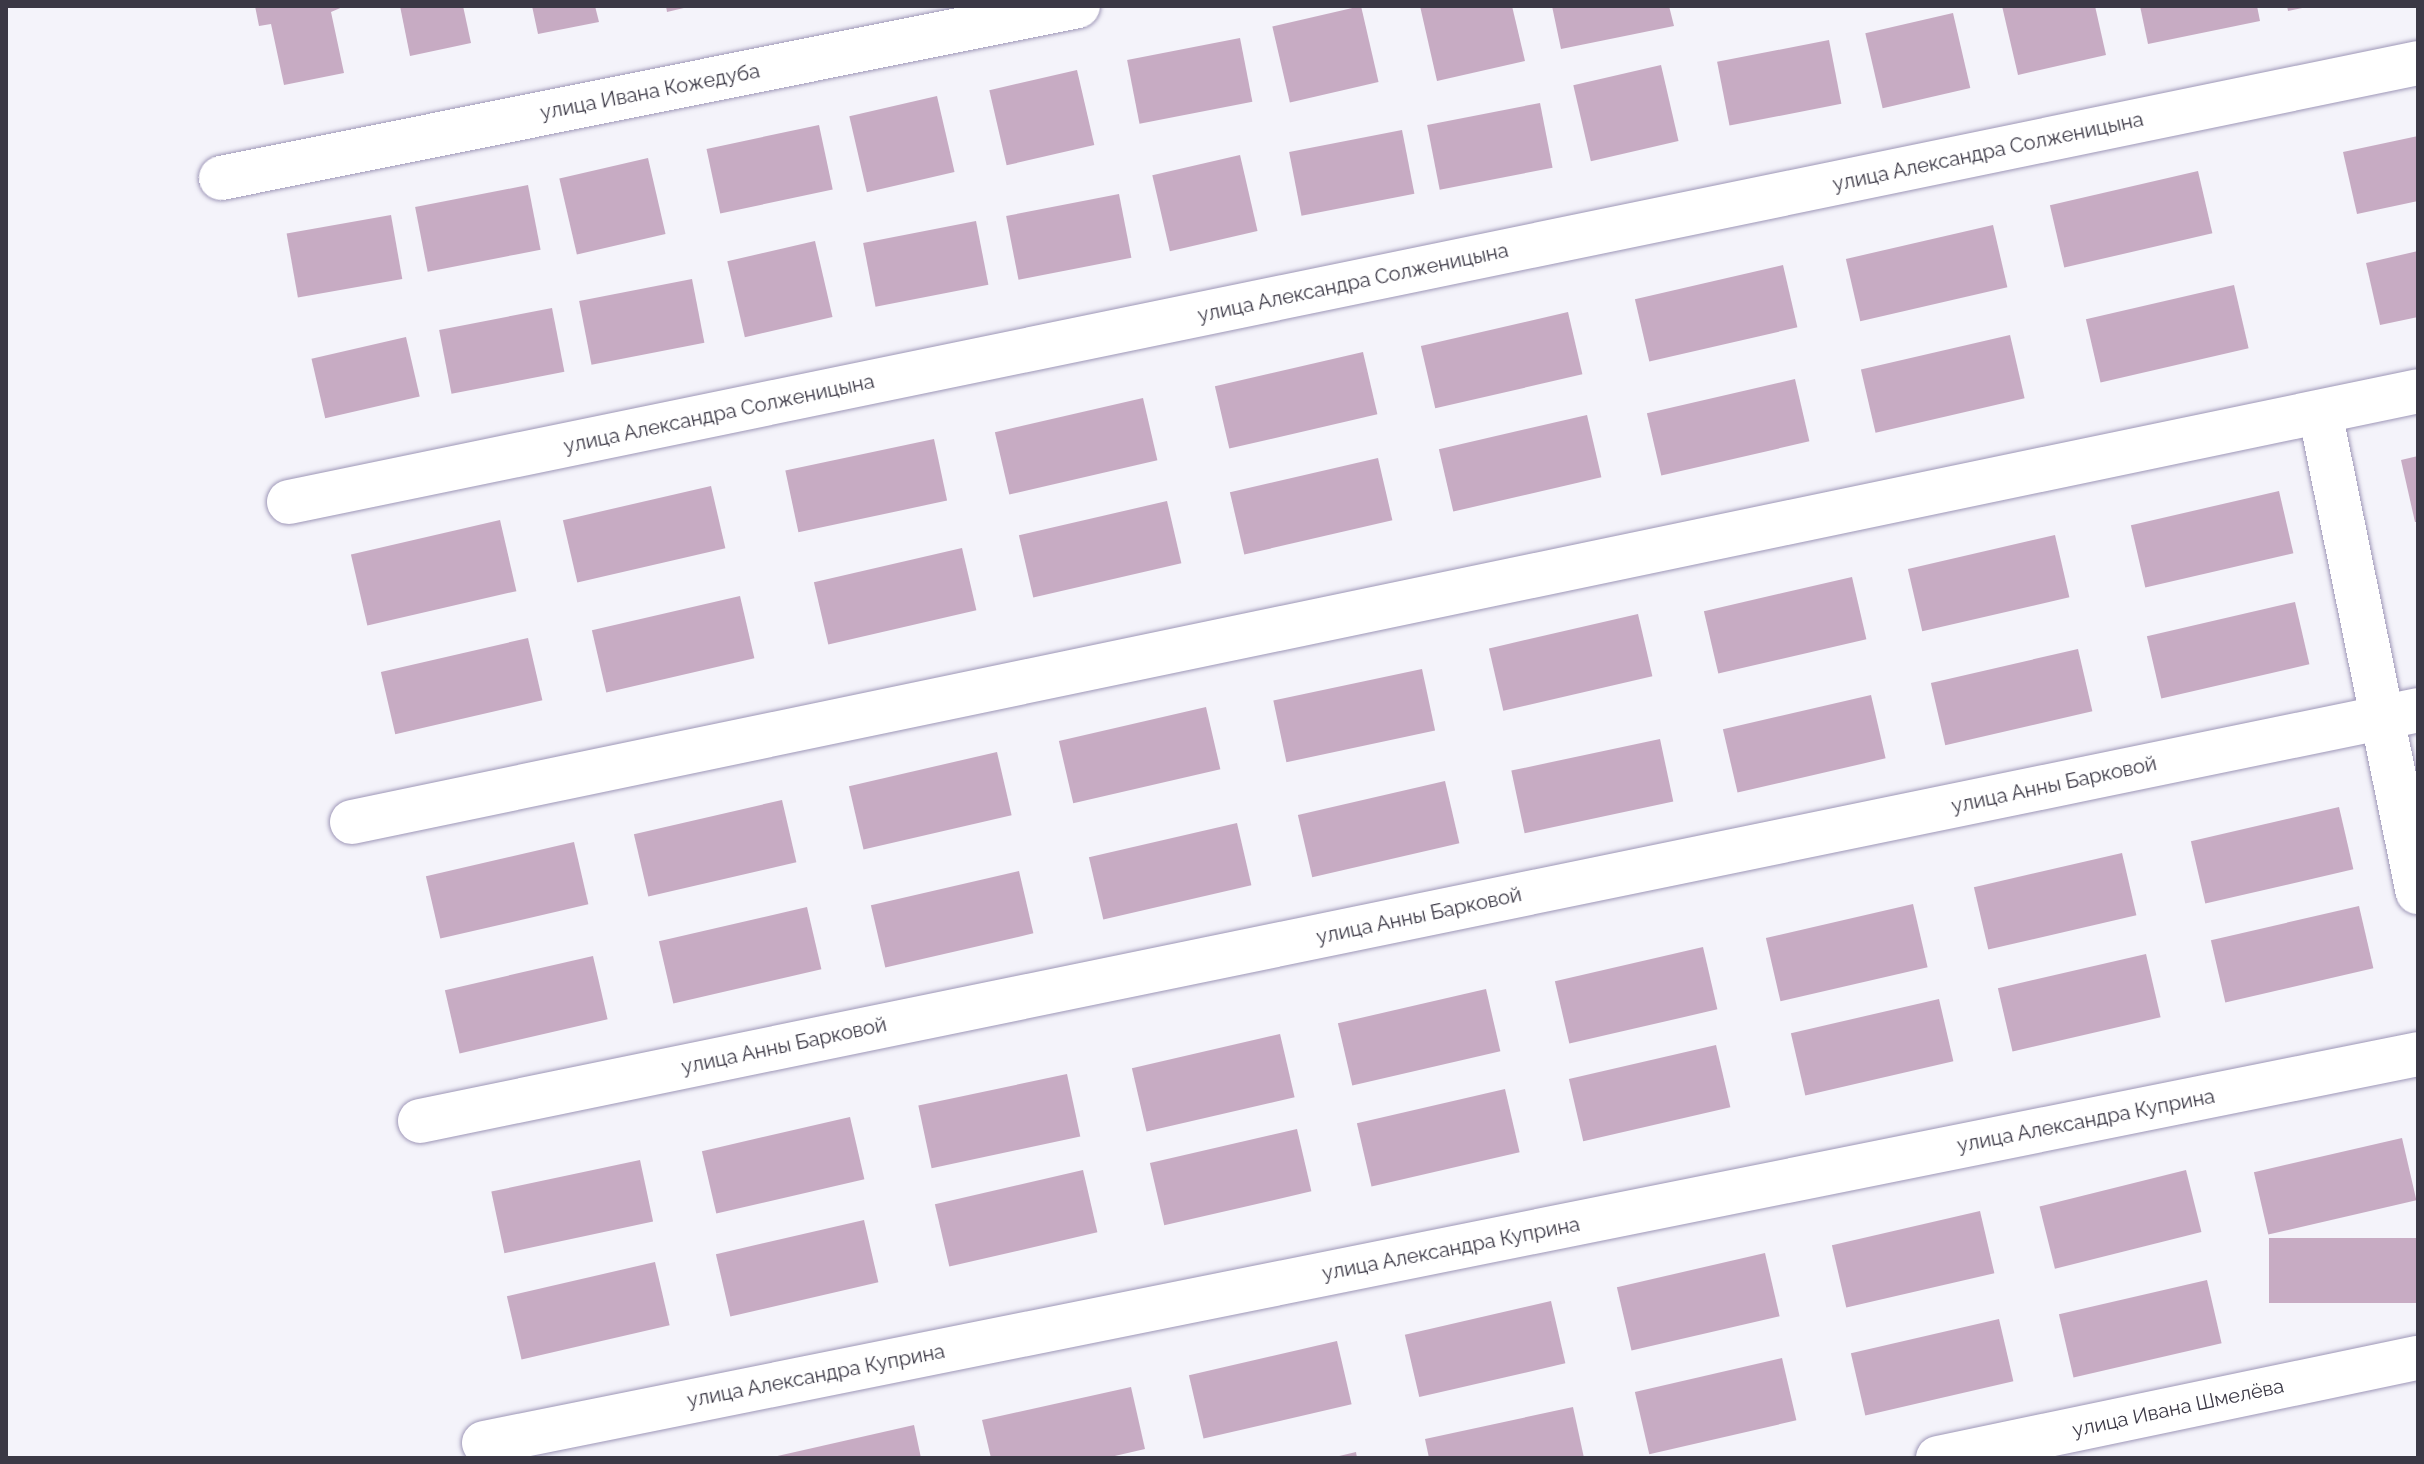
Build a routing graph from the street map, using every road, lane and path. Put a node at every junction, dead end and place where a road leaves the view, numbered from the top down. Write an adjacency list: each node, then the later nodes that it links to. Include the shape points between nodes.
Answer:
1 (1078, 6): 3 (street, улица Ивана Кожедуба)
2 (2418, 63): 6 (street, улица Александра Солженицына)
3 (221, 178)
4 (2418, 391): 5 (street)
5 (2320, 412): 7 (street); 8 (street)
6 (289, 502)
7 (2400, 714): 9 (street); 11 (street, улица Анны Барковой)
8 (352, 822)
9 (2418, 892)
10 (2418, 1054): 13 (street, улица Александра Куприна)
11 (420, 1121)
12 (2418, 1358): 14 (street, улица Ивана Шмелёва)
13 (484, 1443)
14 (1938, 1458)

